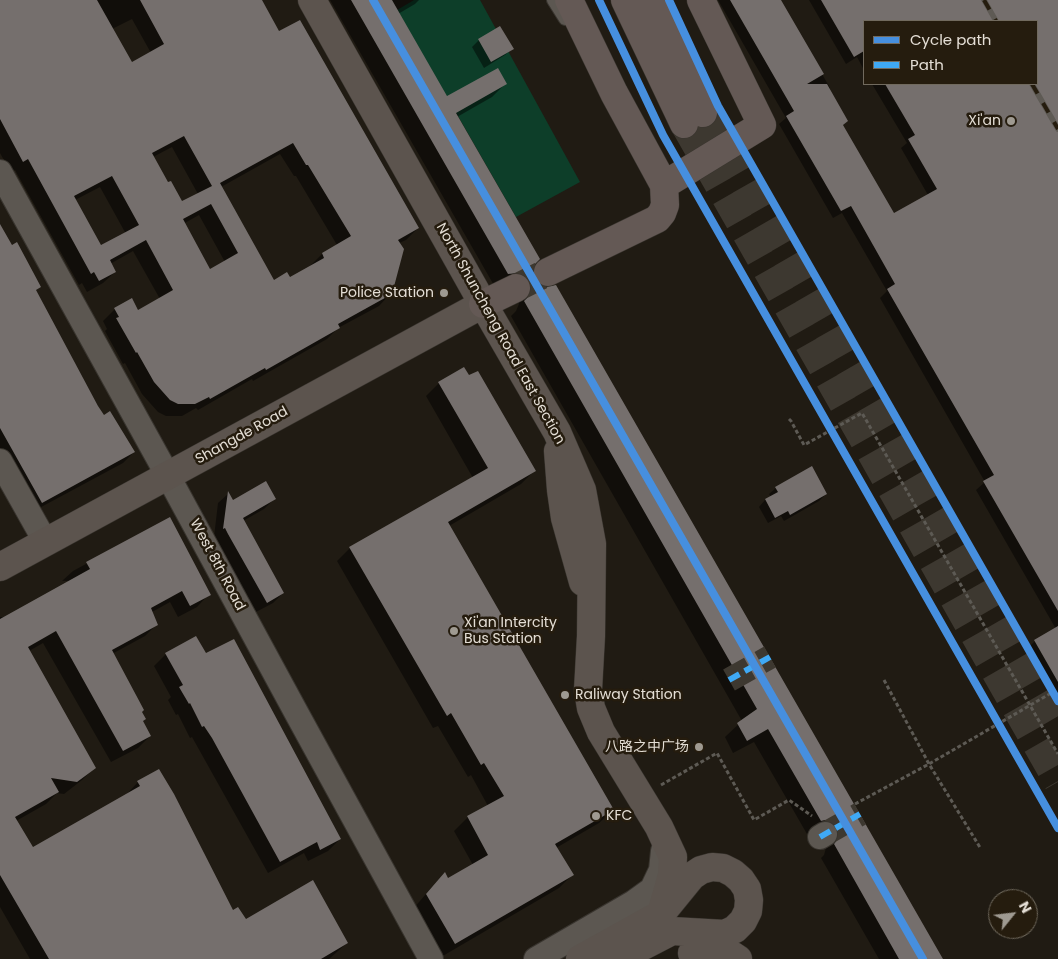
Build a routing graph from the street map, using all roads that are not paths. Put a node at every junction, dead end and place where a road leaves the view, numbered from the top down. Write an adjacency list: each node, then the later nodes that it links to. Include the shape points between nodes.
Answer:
1 (312, 0): 12 (street, North Shuncheng Road East Section)
2 (553, 0): 7 (lane)
3 (570, 0): 7 (main road)
4 (625, 0): 5 (main road, via 693,118)
5 (651, 0)
6 (701, 0): 9 (main road, via 762,125)
7 (614, 93): 9 (main road)
8 (0, 172): 14 (street, West 8th Road)
9 (664, 186): 10 (main road, via 666,205 661,216)
10 (548, 272)
11 (516, 288): 12 (main road)
12 (483, 304): 14 (street, Shangde Road); 17 (street, North Shuncheng Road East Section, via 557,432 582,490 592,544 588,690 591,708 601,732 659,827 673,857)
13 (0, 461): 15 (street)
14 (168, 476): 15 (street, Shangde Road); 19 (street, West 8th Road)
15 (45, 541): 16 (street, Shangde Road)
16 (0, 567)
17 (669, 891): 20 (street, via 634,902); 21 (street); 22 (street, via 701,870 723,868 733,872 747,889 748,911 735,929 725,934 672,931)
18 (685, 956): 23 (street, via 718,950)
19 (431, 959)
20 (536, 959)
21 (580, 959)
22 (618, 959)
23 (738, 959)

